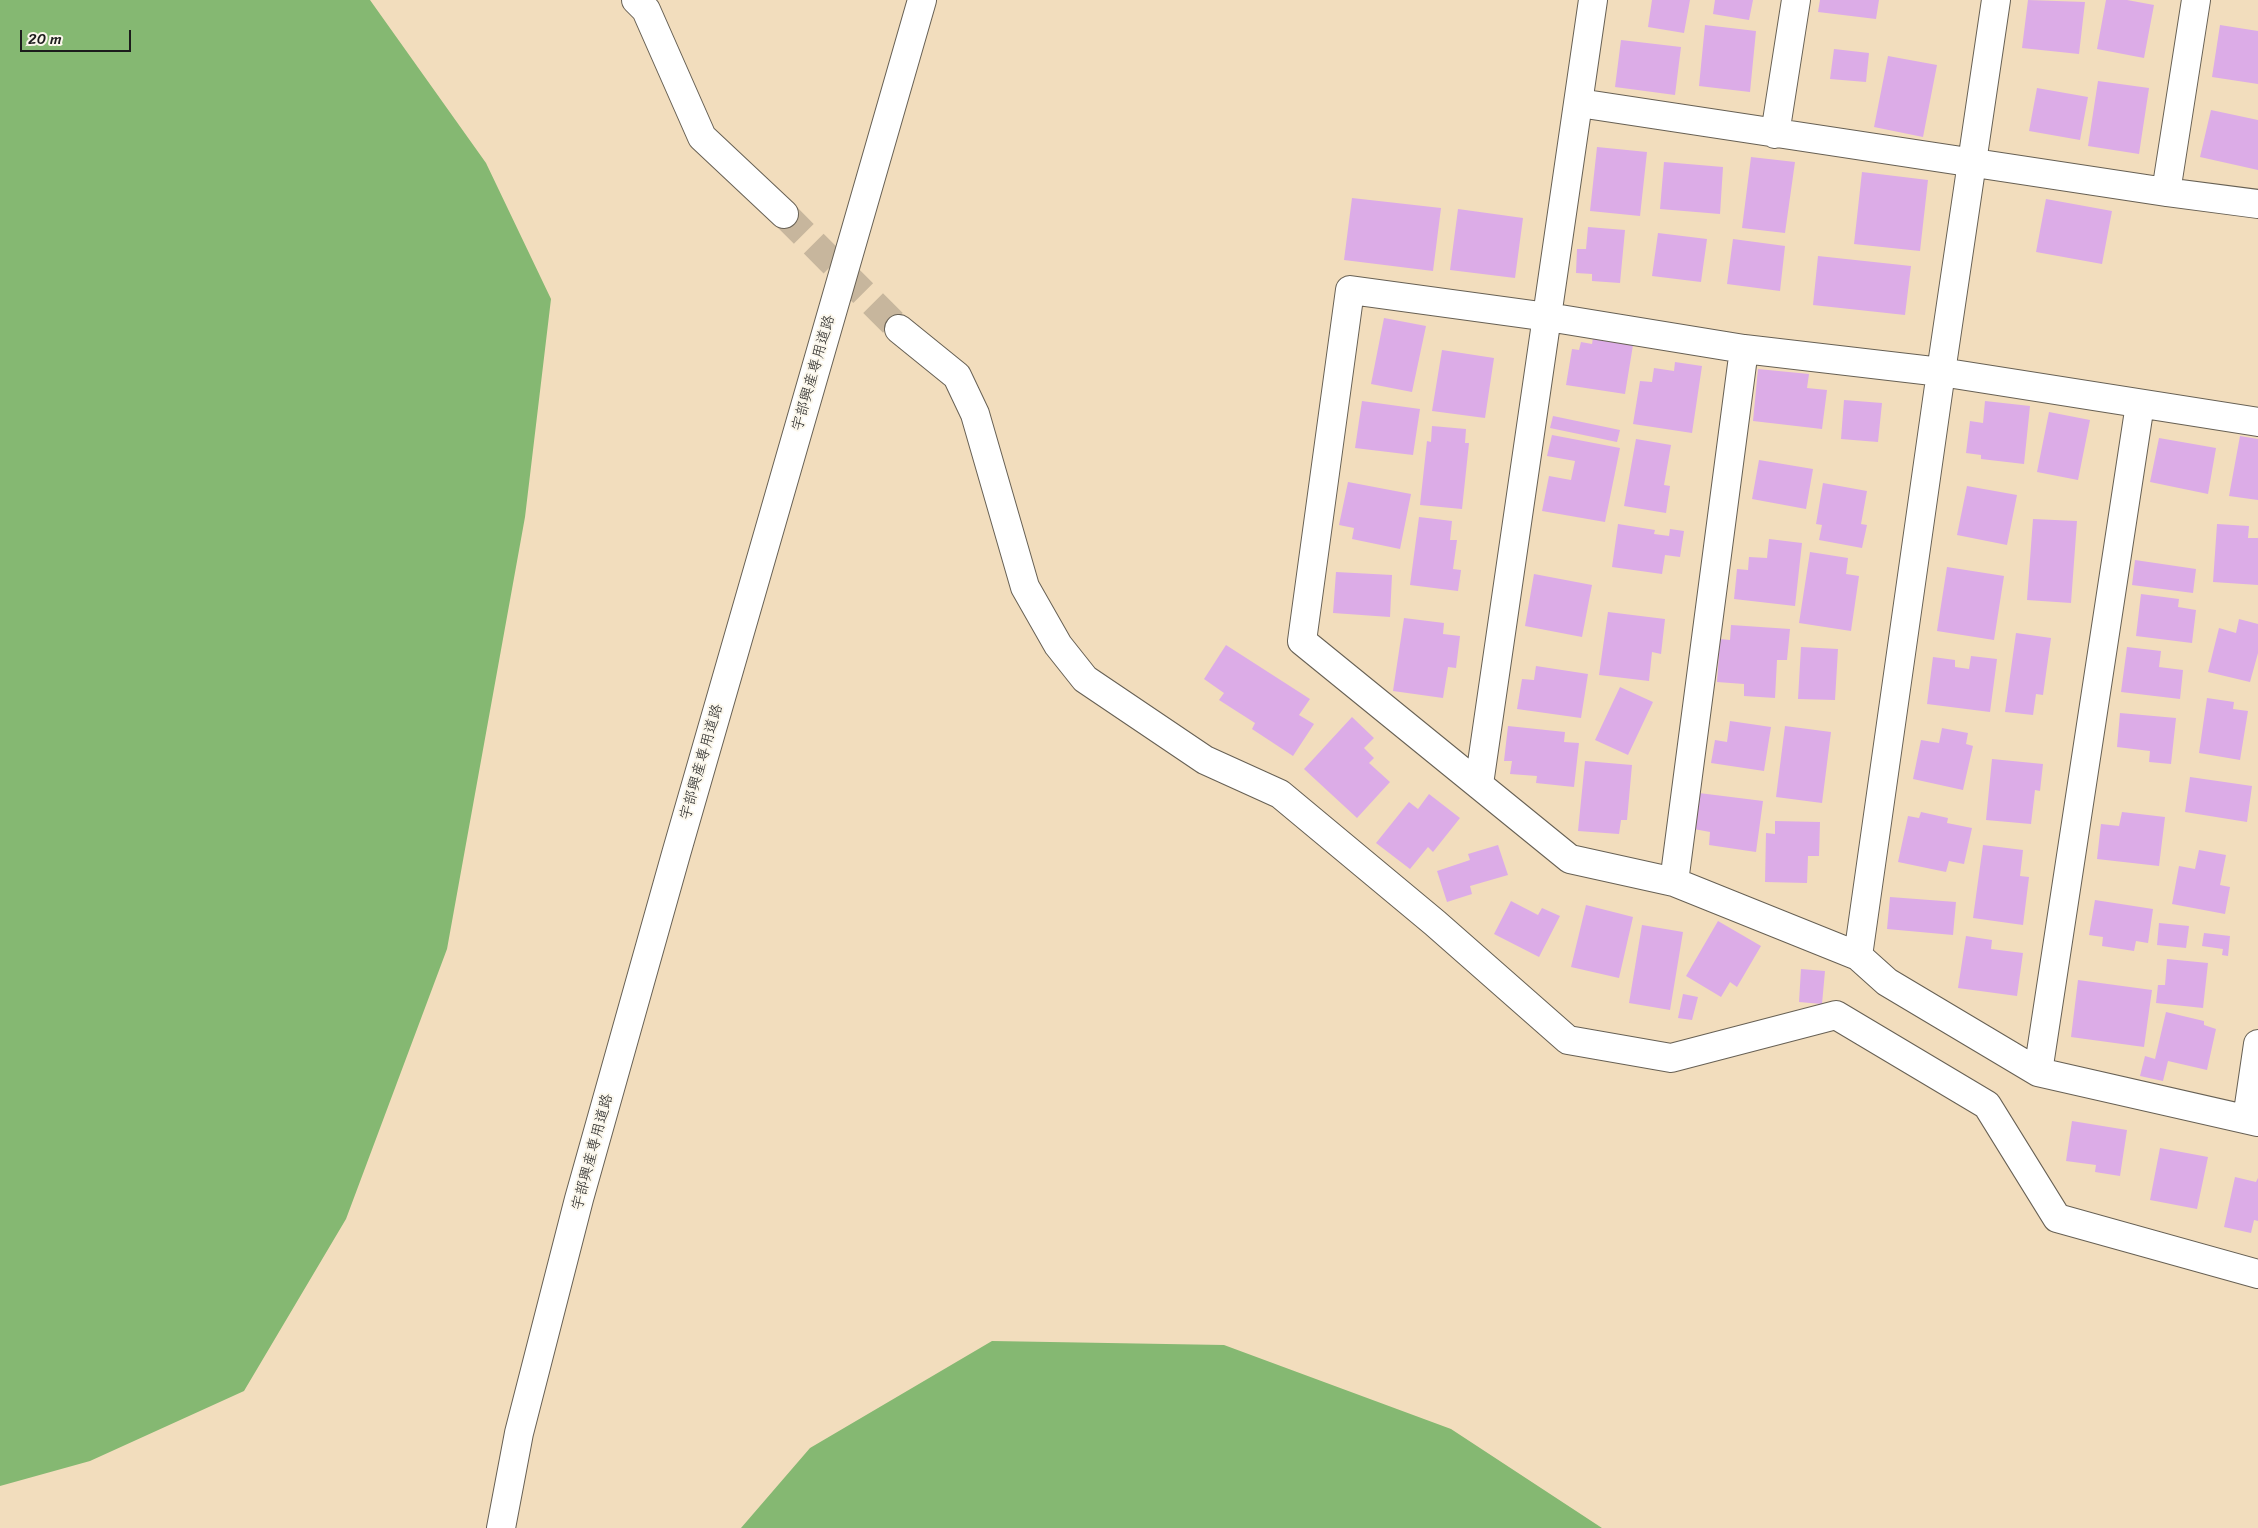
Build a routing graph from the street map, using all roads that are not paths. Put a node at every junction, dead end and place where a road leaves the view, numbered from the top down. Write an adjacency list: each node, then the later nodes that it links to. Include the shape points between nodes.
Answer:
1 (636, 0): 12 (street, via 646,10 702,137)
2 (922, 0): 26 (street, 宇部興産専用道路, via 579,1200 519,1433)
3 (1593, 0): 7 (street)
4 (1796, 0): 8 (street)
5 (1996, 0): 9 (street)
6 (2196, 0): 10 (street)
7 (1579, 103): 8 (street); 13 (street)
8 (1775, 134): 9 (street)
9 (1972, 162): 10 (street); 16 (street)
10 (2166, 192): 11 (street)
11 (2258, 204)
12 (784, 214)
13 (1548, 316): 15 (street); 19 (street); 19 (street, via 1350,290 1302,641)
14 (899, 329): 25 (street, via 957,376 975,414 1026,587 1058,645 1085,679 1205,760 1280,794 1435,923 1568,1040 1671,1058 1836,1014 1987,1105 2056,1218)
15 (1744, 349): 16 (street); 20 (street)
16 (1941, 372): 17 (street); 21 (street)
17 (2140, 404): 18 (street); 23 (street)
18 (2258, 422)
19 (1479, 784): 20 (street, via 1570,859)
20 (1674, 882): 21 (street)
21 (1858, 956): 23 (street, via 1887,982)
22 (2258, 1044): 24 (street)
23 (2038, 1072): 24 (street)
24 (2252, 1120)
25 (2258, 1274)
26 (501, 1528)

